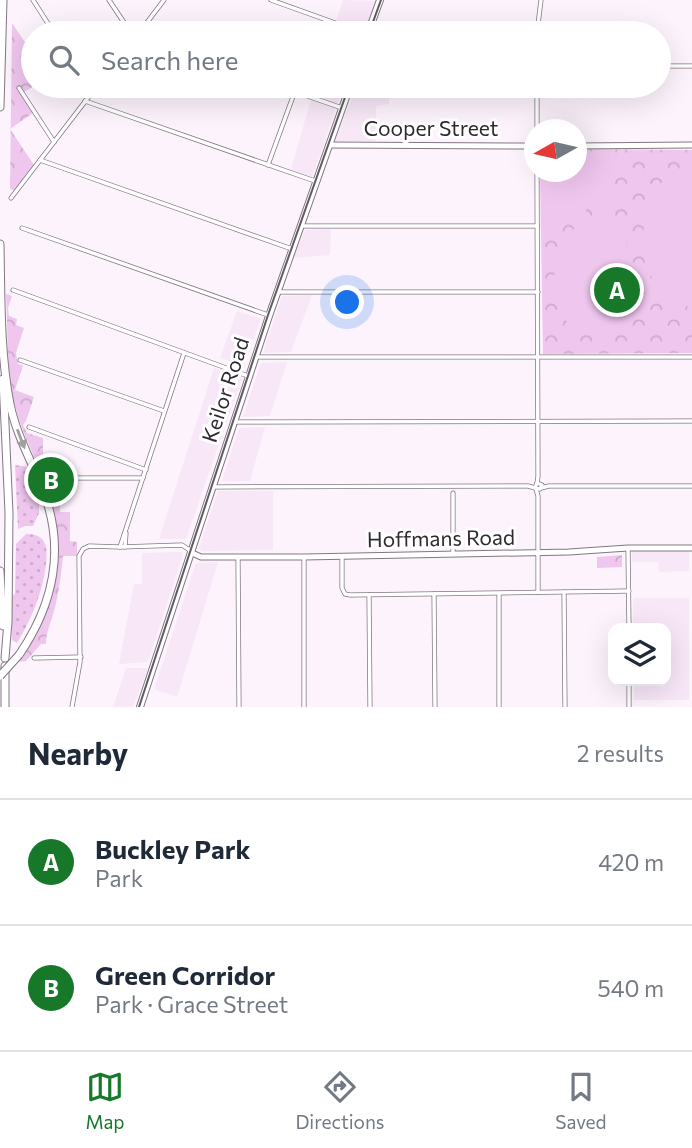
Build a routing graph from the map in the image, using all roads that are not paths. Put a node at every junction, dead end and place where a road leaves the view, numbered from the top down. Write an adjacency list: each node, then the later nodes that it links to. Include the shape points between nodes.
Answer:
1 (3, 0): 25 (highway)
2 (33, 0): 8 (street)
3 (108, 0): 9 (street)
4 (164, 0): 10 (street)
5 (271, 0): 11 (street)
6 (380, 0): 12 (main road)
7 (541, 0): 13 (street)
8 (46, 21)
9 (123, 21)
10 (148, 21)
11 (330, 21)
12 (372, 21)
13 (538, 21)
14 (671, 66): 15 (street)
15 (692, 66)
16 (19, 88): 17 (street)
17 (21, 91)
18 (25, 98): 28 (street)
19 (87, 98): 24 (street)
20 (292, 98): 34 (street)
21 (314, 98): 26 (street)
22 (346, 98): 26 (main road, Keilor Road)
23 (537, 98): 27 (street)
24 (85, 101): 28 (street); 34 (street)
25 (0, 107)
26 (342, 108): 29 (main road, Keilor Road)
27 (537, 119)
28 (54, 142): 33 (street)
29 (328, 145): 31 (main road, Cooper Street); 35 (main road, Keilor Road)
30 (692, 145): 32 (main road)
31 (524, 146)
32 (587, 146)
33 (40, 160): 37 (street); 42 (street)
34 (268, 165): 35 (street)
35 (315, 181): 38 (main road, Keilor Road)
36 (537, 182): 39 (street)
37 (11, 198)
38 (299, 226): 39 (street); 42 (main road, Keilor Road)
39 (537, 226): 45 (street)
40 (22, 228): 46 (street)
41 (0, 244): 47 (highway)
42 (292, 249): 44 (main road, Keilor Road)
43 (13, 290): 48 (street)
44 (277, 292): 45 (street); 46 (main road, Keilor Road)
45 (538, 292): 50 (street)
46 (269, 316): 49 (main road, Keilor Road)
47 (2, 324): 84 (highway, via 9,513); 86 (highway, one-way to 86, bridge, via 12,412 48,504 54,545 53,577 45,607 34,633)
48 (184, 353): 53 (street); 54 (street)
49 (256, 357): 50 (street); 53 (main road, Keilor Road)
50 (538, 357): 51 (street); 57 (street)
51 (692, 357)
52 (20, 360): 54 (street)
53 (249, 376): 56 (main road, Keilor Road)
54 (164, 411): 59 (street)
55 (692, 421): 57 (street)
56 (234, 422): 57 (street); 64 (main road, Keilor Road)
57 (538, 422): 62 (street)
58 (29, 428): 59 (street)
59 (146, 470): 61 (street)
60 (53, 478): 61 (street)
61 (143, 478): 66 (street)
62 (538, 486): 63 (street); 64 (street); 70 (street)
63 (692, 486)
64 (213, 487): 69 (main road, Keilor Road)
65 (453, 493): 71 (street)
66 (122, 547): 69 (street, via 182,545); 83 (street, via 89,546 79,556)
67 (628, 548): 68 (main road, Hoffmans Road); 70 (main road, Hoffmans Road); 76 (street)
68 (692, 548)
69 (192, 553): 73 (main road, Hoffmans Road); 90 (main road, Keilor Road)
70 (538, 553): 71 (main road, Hoffmans Road); 77 (street)
71 (453, 554): 72 (main road, Hoffmans Road)
72 (342, 556): 74 (main road, Hoffmans Road); 81 (street, via 343,592)
73 (238, 557): 74 (main road, Hoffmans Road); 91 (street)
74 (304, 557): 92 (street)
75 (0, 571): 84 (highway)
76 (629, 591): 78 (street); 82 (street)
77 (538, 592): 78 (street); 79 (street)
78 (564, 592): 96 (street)
79 (499, 593): 80 (street); 95 (street)
80 (435, 594): 81 (street); 94 (street)
81 (370, 595): 93 (street)
82 (629, 623)
83 (80, 657): 85 (street); 89 (street)
84 (5, 658): 88 (highway)
85 (34, 658)
86 (0, 676)
87 (629, 686): 97 (street)
88 (5, 707)
89 (72, 707)
90 (141, 707)
91 (239, 707)
92 (304, 707)
93 (370, 707)
94 (435, 707)
95 (499, 707)
96 (565, 707)
97 (629, 707)

